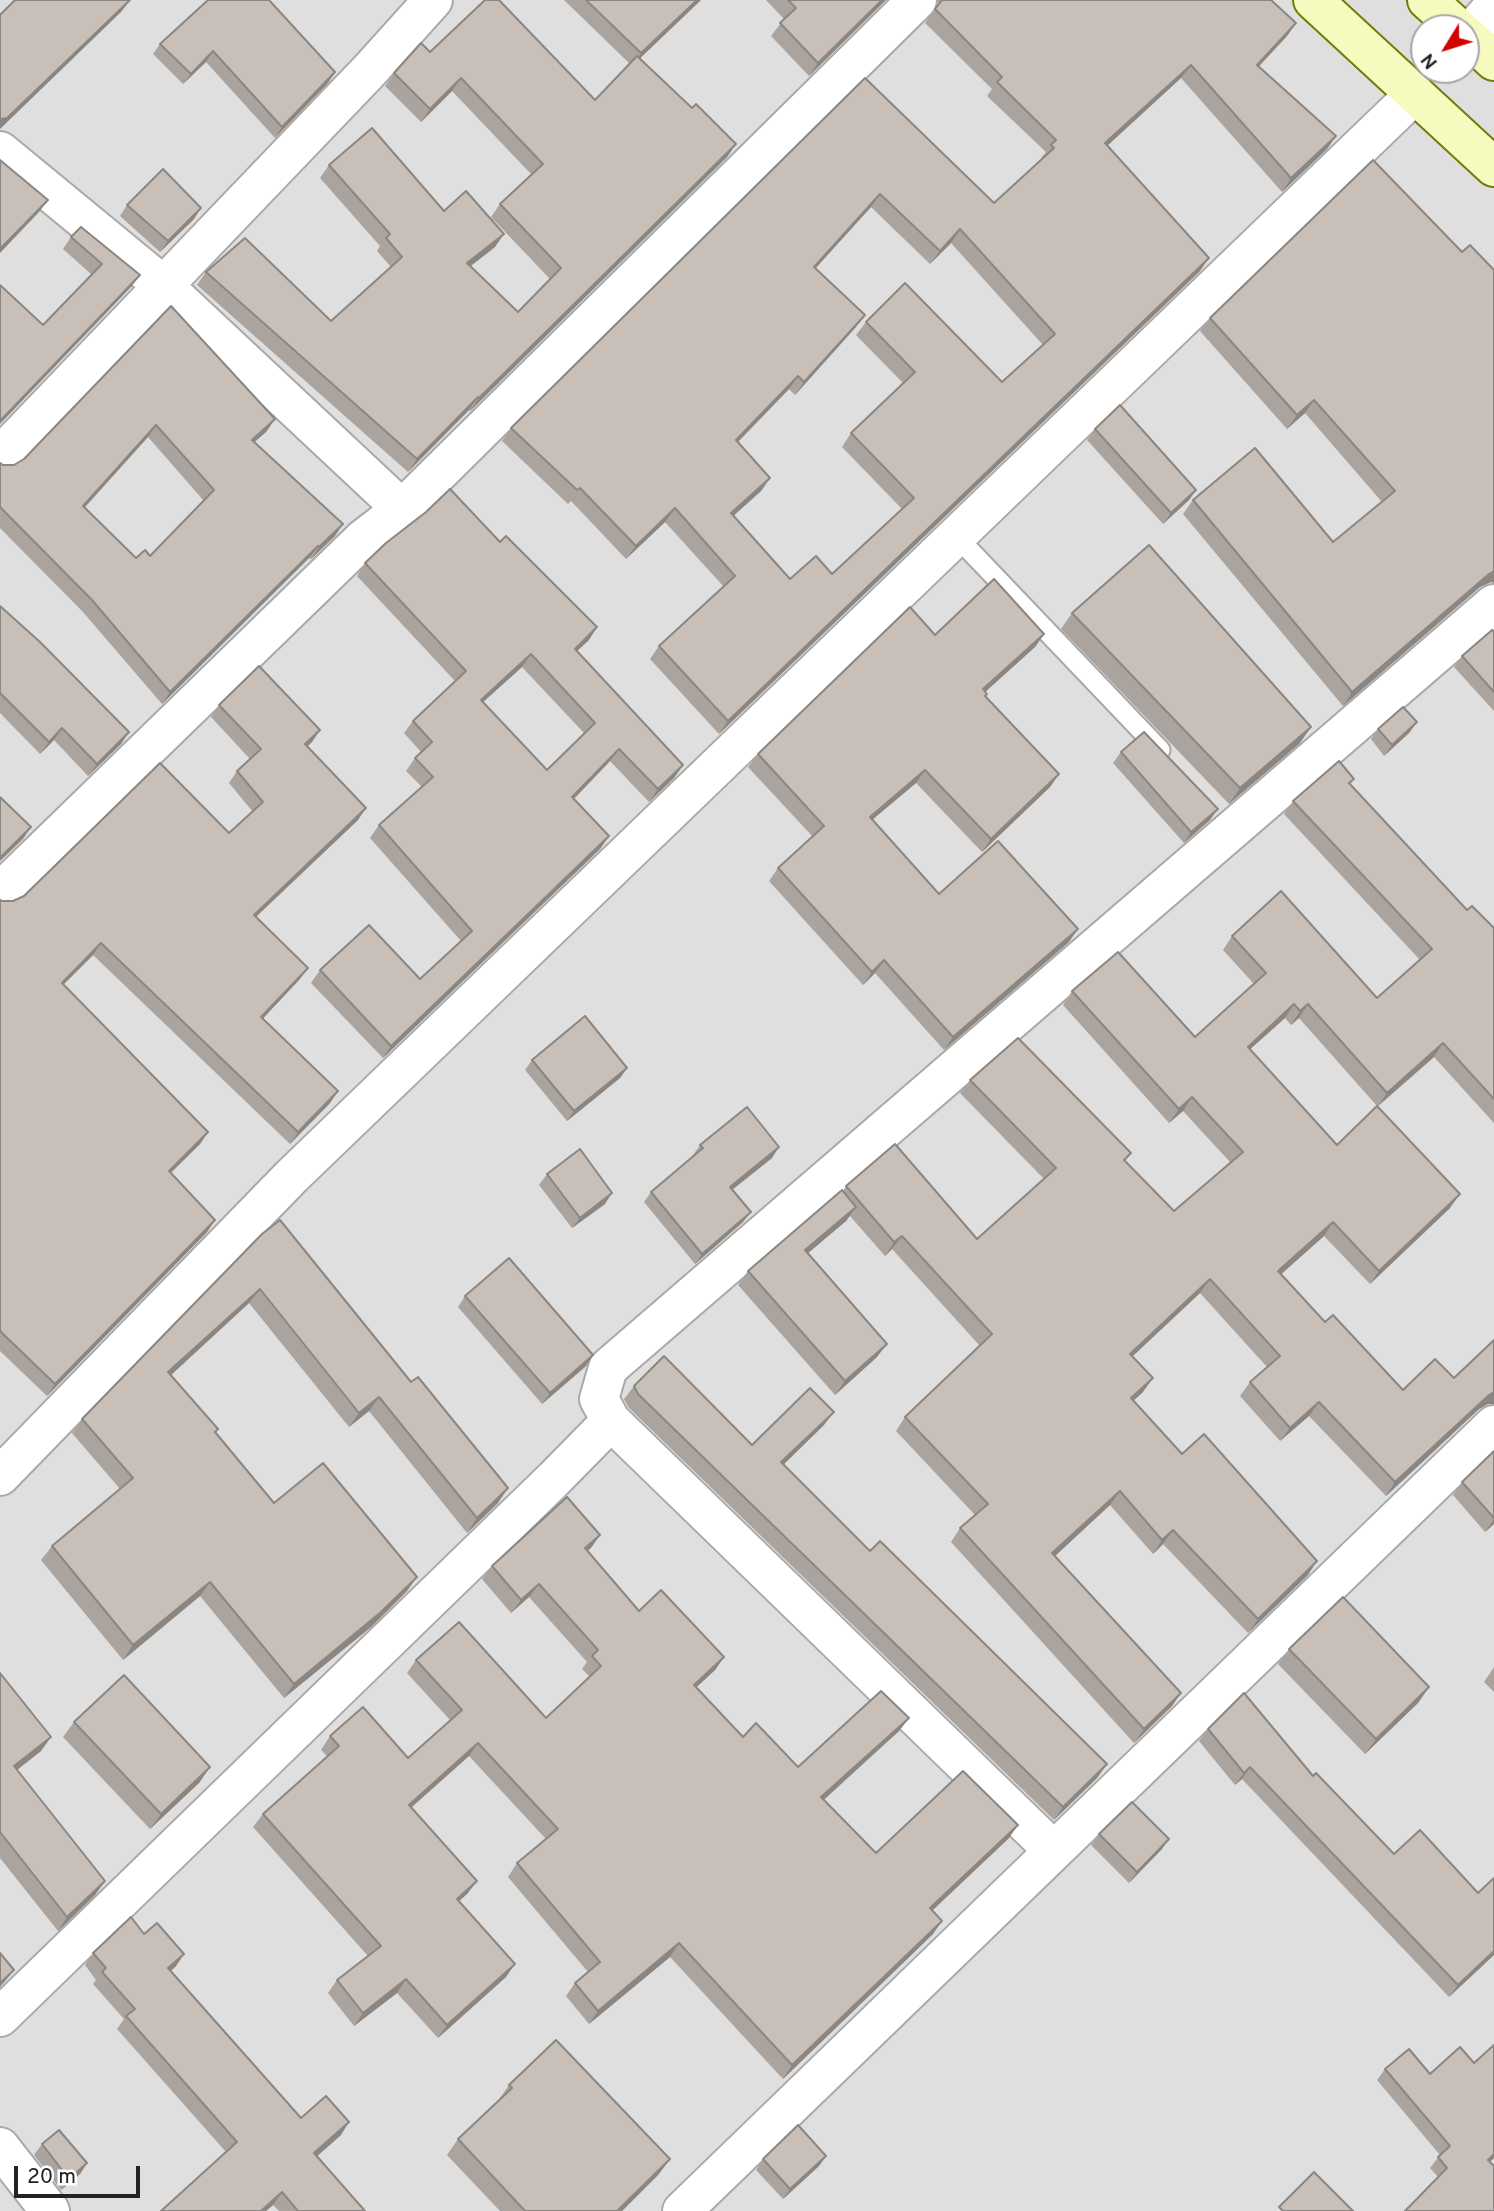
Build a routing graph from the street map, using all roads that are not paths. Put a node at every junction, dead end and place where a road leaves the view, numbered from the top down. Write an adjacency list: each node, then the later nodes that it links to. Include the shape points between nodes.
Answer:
1 (433, 0): 13 (street)
2 (917, 0): 15 (street)
3 (1314, 0): 10 (main road)
4 (1427, 0): 6 (main road)
5 (1494, 6): 7 (street)
6 (1442, 14)
7 (1480, 21)
8 (1480, 48): 9 (main road)
9 (1494, 61)
10 (1415, 94): 12 (main road); 16 (street)
11 (0, 151): 13 (street)
12 (1494, 167)
13 (163, 286): 14 (street); 15 (street)
14 (0, 456)
15 (402, 509): 19 (street, via 363,539)
16 (956, 536): 18 (lane); 22 (street, via 292,1176)
17 (1494, 604): 20 (street, via 1231,824 608,1368 599,1399)
18 (1178, 768)
19 (0, 892)
20 (611, 1421): 23 (street); 24 (street)
21 (1494, 1425): 23 (street)
22 (0, 1476)
23 (1054, 1851): 27 (street)
24 (0, 2017)
25 (0, 2147): 26 (street)
26 (50, 2211)
27 (682, 2211)

